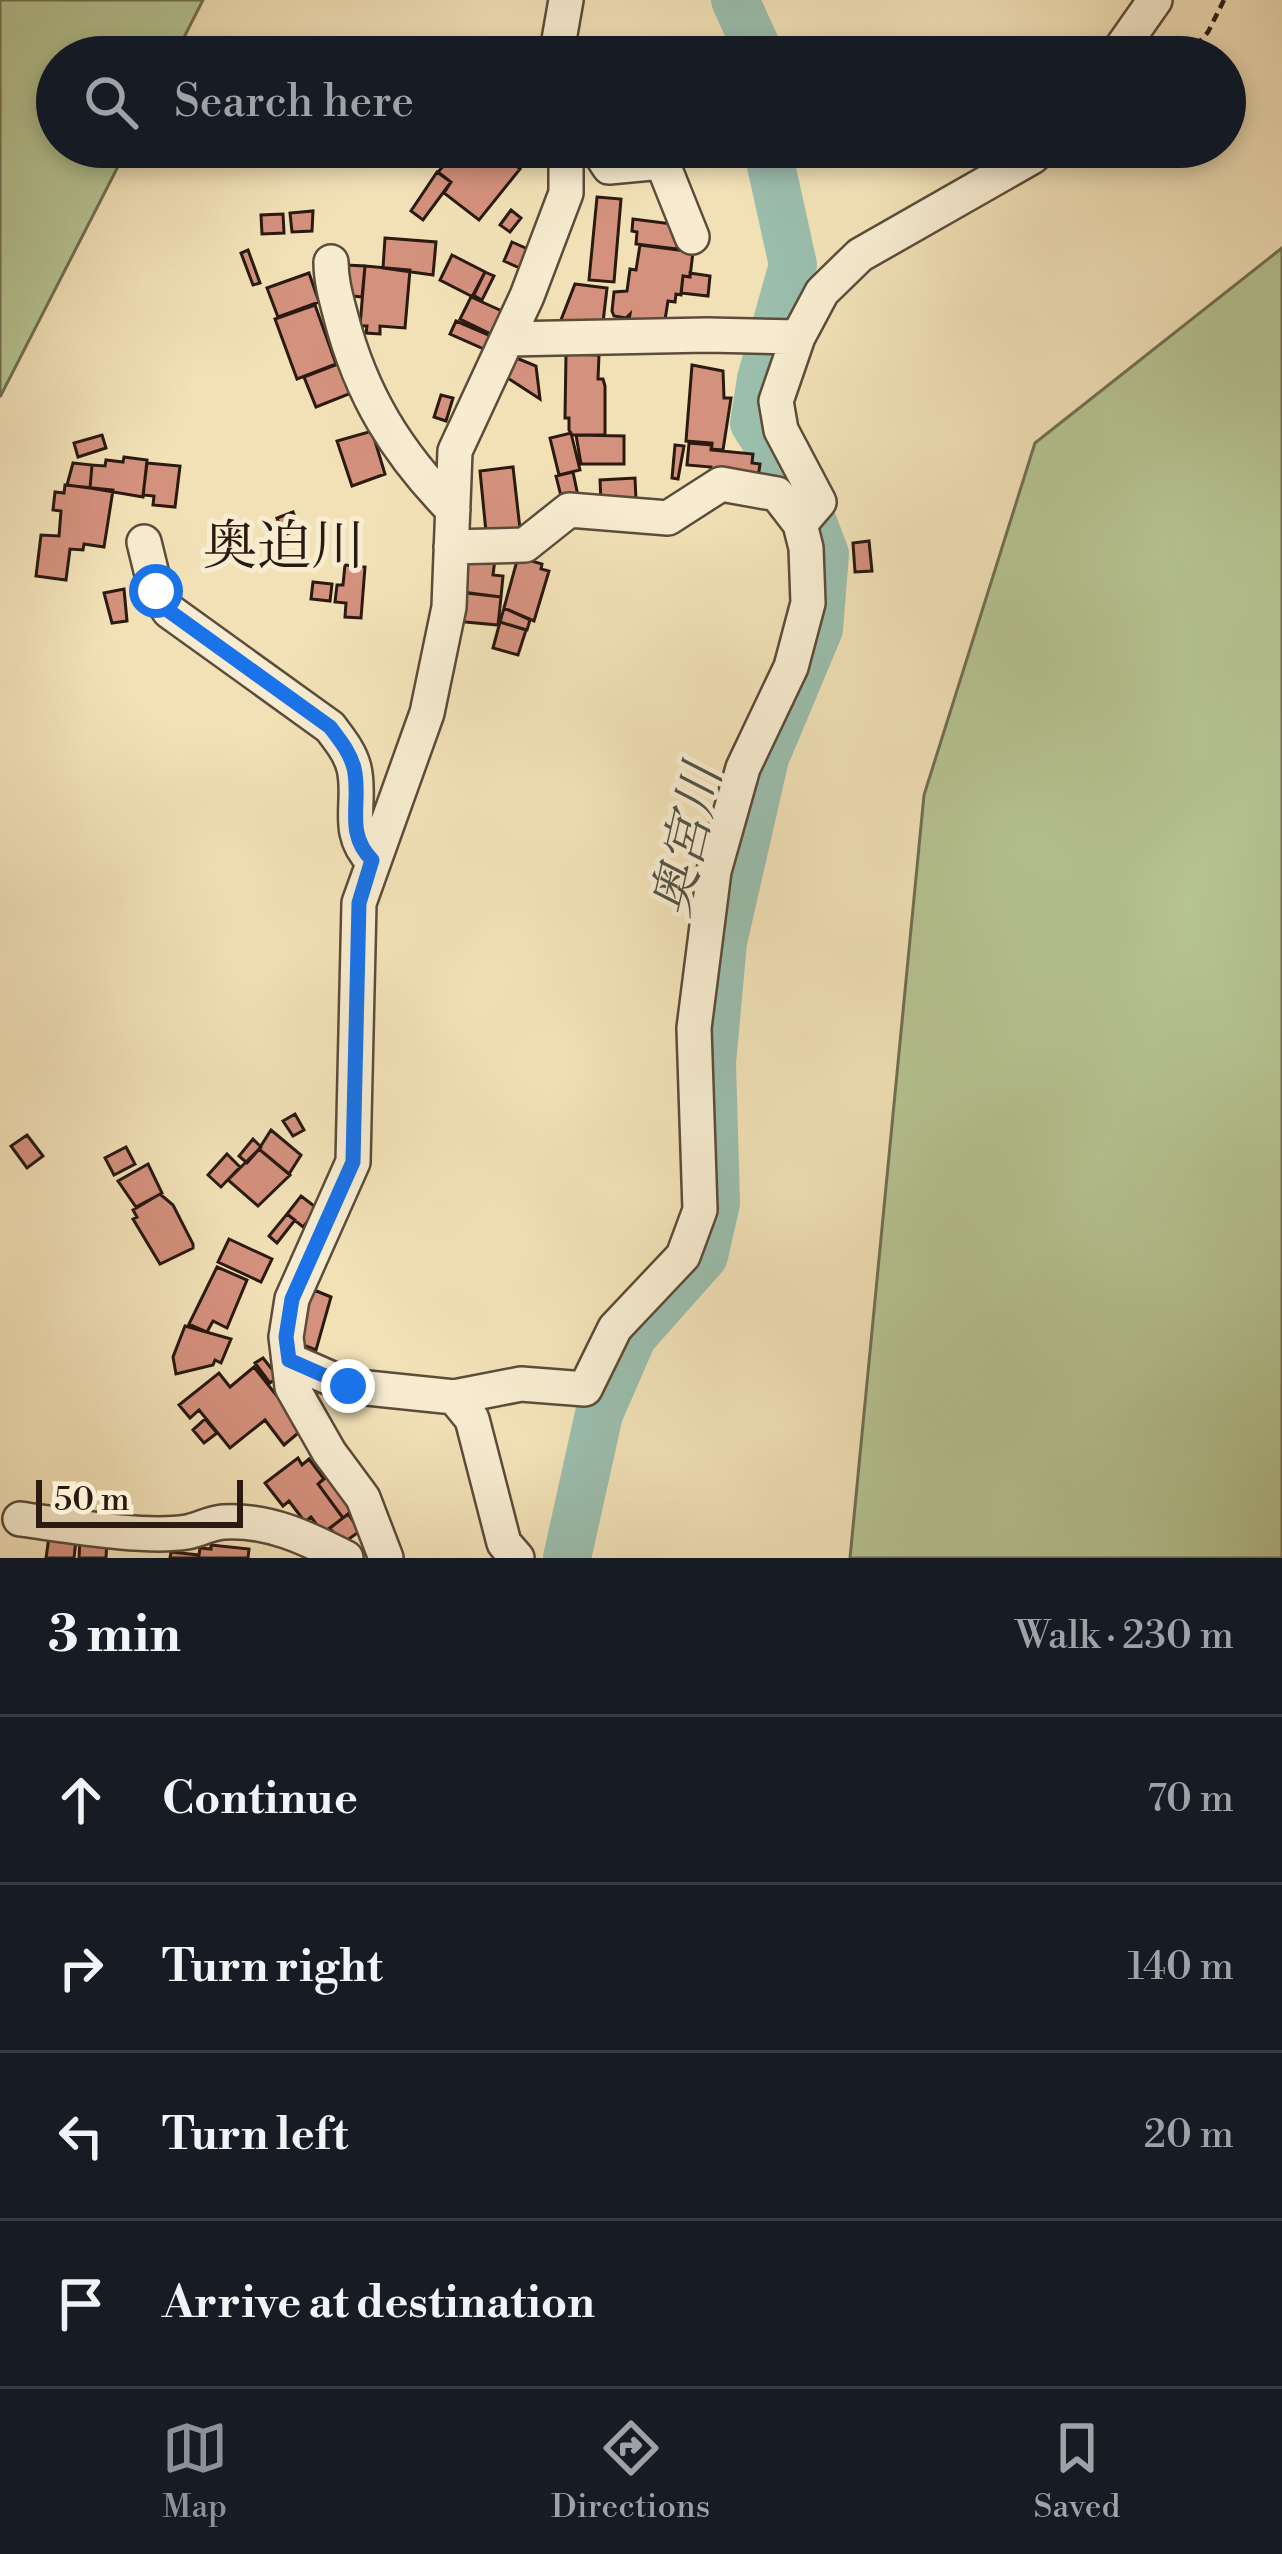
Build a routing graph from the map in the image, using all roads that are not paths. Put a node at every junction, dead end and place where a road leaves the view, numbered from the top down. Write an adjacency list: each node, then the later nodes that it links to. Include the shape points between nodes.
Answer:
1 (566, 0): 3 (street)
2 (1154, 0): 4 (street)
3 (560, 36)
4 (1129, 36)
5 (566, 168): 11 (street, via 566,193)
6 (664, 168): 8 (street)
7 (1013, 168): 10 (street, via 860,255 822,292)
8 (692, 237)
9 (331, 262): 12 (street, via 368,399 413,469)
10 (798, 337): 11 (street); 13 (street, via 776,401 781,430 819,502)
11 (508, 339): 12 (street, via 455,451)
12 (453, 510): 15 (street)
13 (800, 524): 15 (street, via 778,494 721,484 668,518 569,510 525,545); 18 (street, via 808,603 790,667 742,768 714,871 694,1028 700,1210 683,1256 615,1328 585,1389 521,1384)
14 (144, 542): 16 (street, via 169,611 330,727 344,746 355,770 354,829)
15 (451, 547): 16 (street, via 449,607 427,713)
16 (372, 860): 17 (street, via 359,903 353,1162 292,1299)
17 (289, 1360): 18 (street, via 348,1386); 21 (street, via 292,1387 363,1498)
18 (454, 1397): 22 (street, via 472,1419 504,1543)
19 (20, 1519): 20 (street, via 187,1532 219,1522 260,1523)
20 (346, 1558)
21 (386, 1558)
22 (518, 1558)

